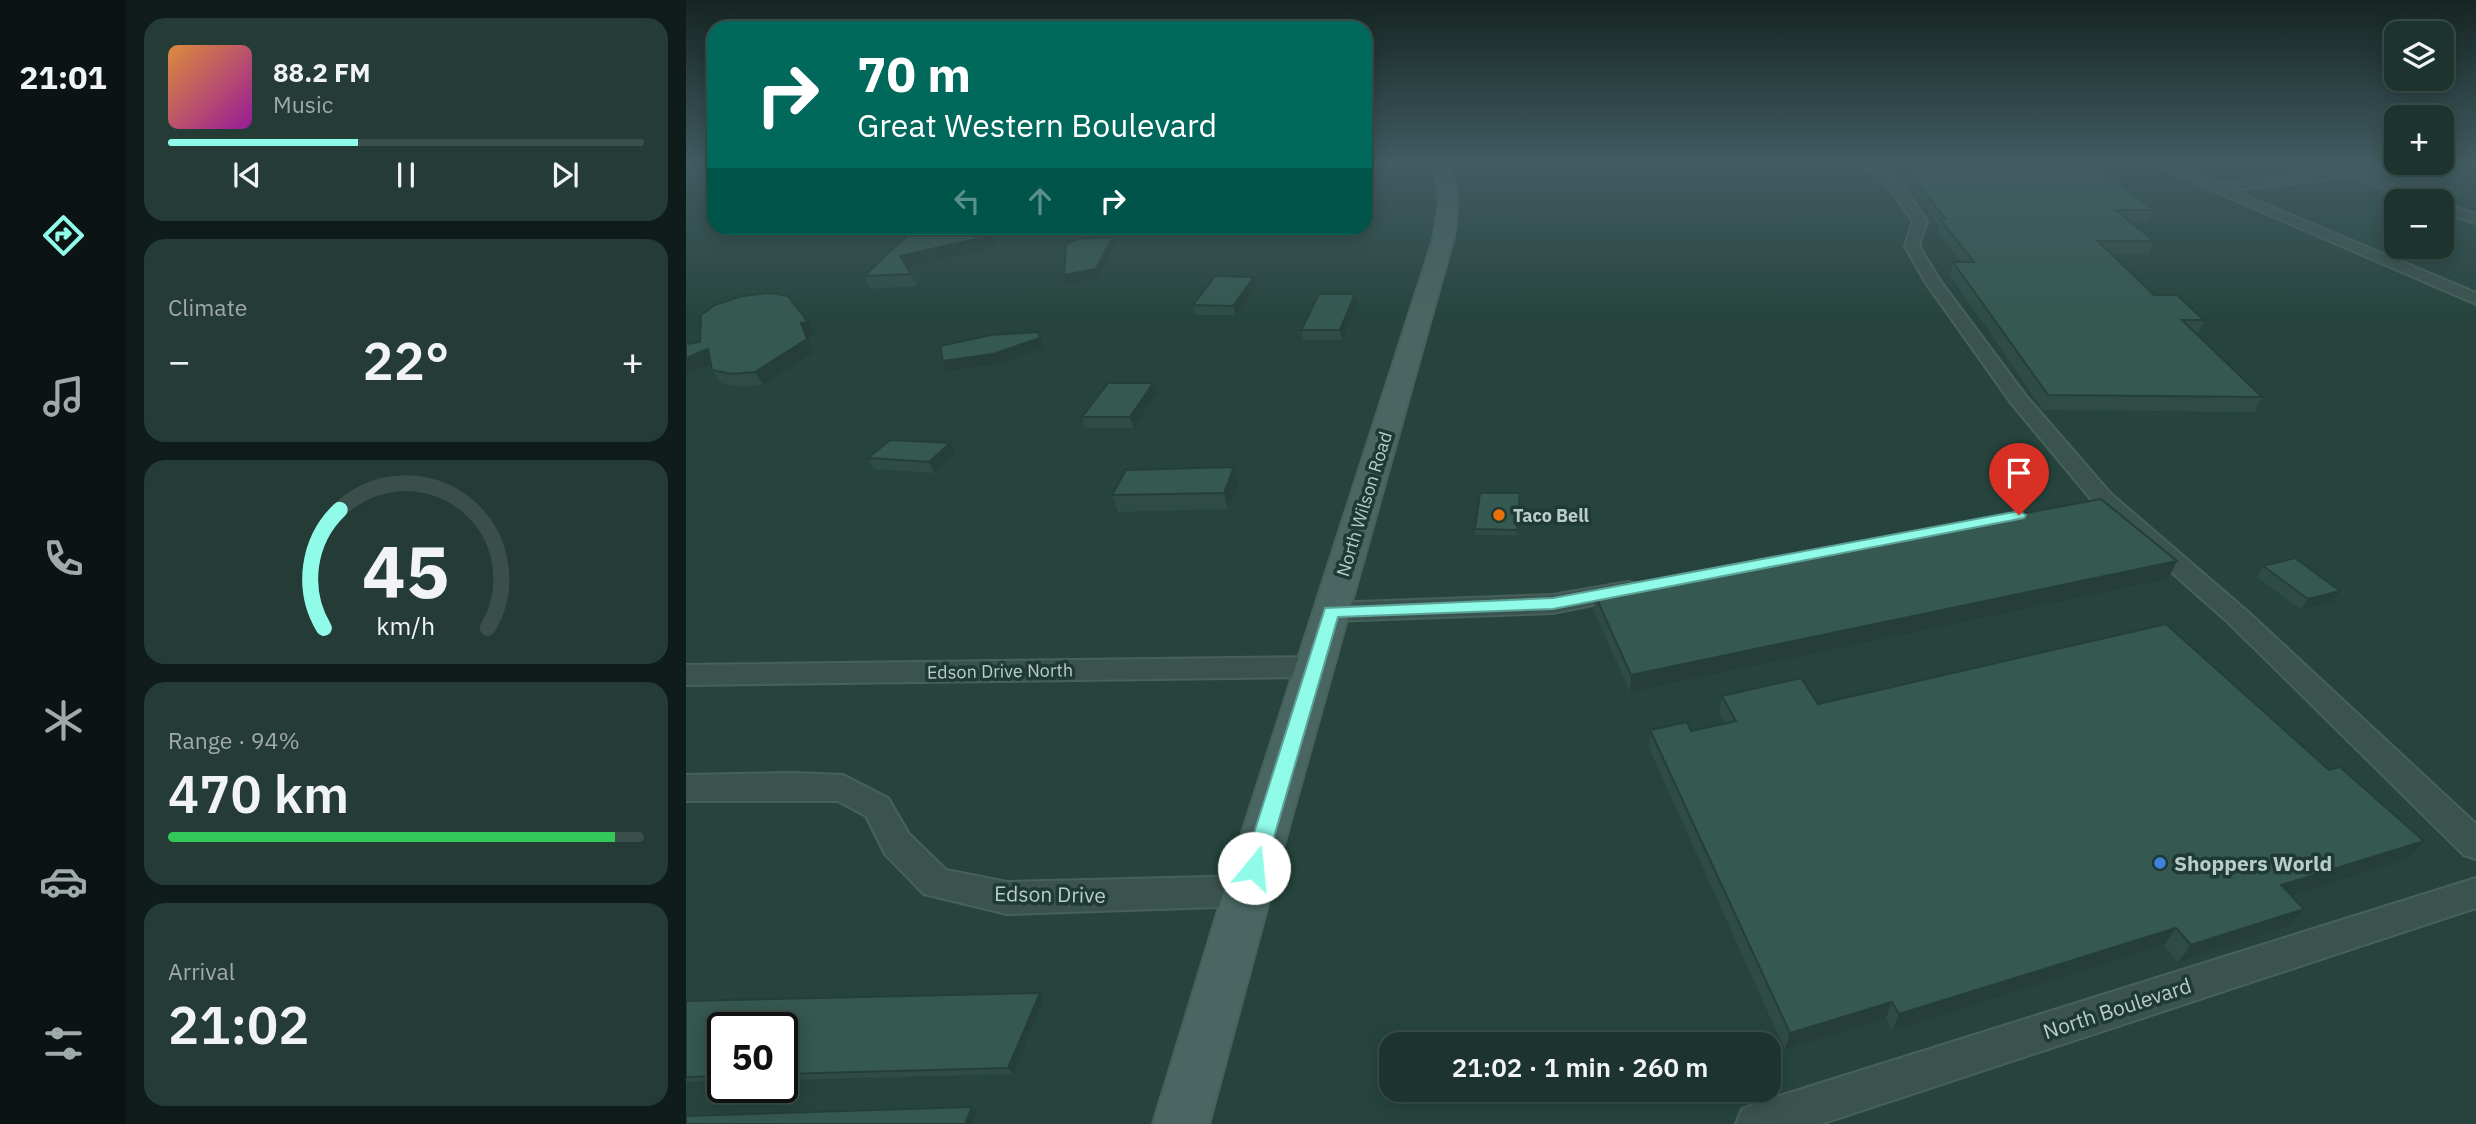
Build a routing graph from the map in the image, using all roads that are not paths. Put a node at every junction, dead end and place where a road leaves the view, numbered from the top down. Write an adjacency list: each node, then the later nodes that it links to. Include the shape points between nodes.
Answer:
1 (1448, 216): 6 (main road, North Wilson Road)
2 (1917, 216): 10 (street, via 1920,221 1912,246 1934,283 2092,501 2239,618)
3 (2282, 216): 4 (street)
4 (2476, 299)
5 (1654, 585): 6 (street, via 1553,604)
6 (1331, 612): 7 (main road, North Wilson Road)
7 (1315, 667): 8 (street, Edson Drive North); 11 (main road, North Wilson Road)
8 (686, 675)
9 (686, 788): 11 (street, Edson Drive, via 843,788 877,807 897,844 936,883 1007,898)
10 (2476, 845)
11 (1248, 891): 13 (main road, North Wilson Road)
12 (2476, 893): 14 (street, North Boulevard)
13 (1181, 1124)
14 (1757, 1124)

